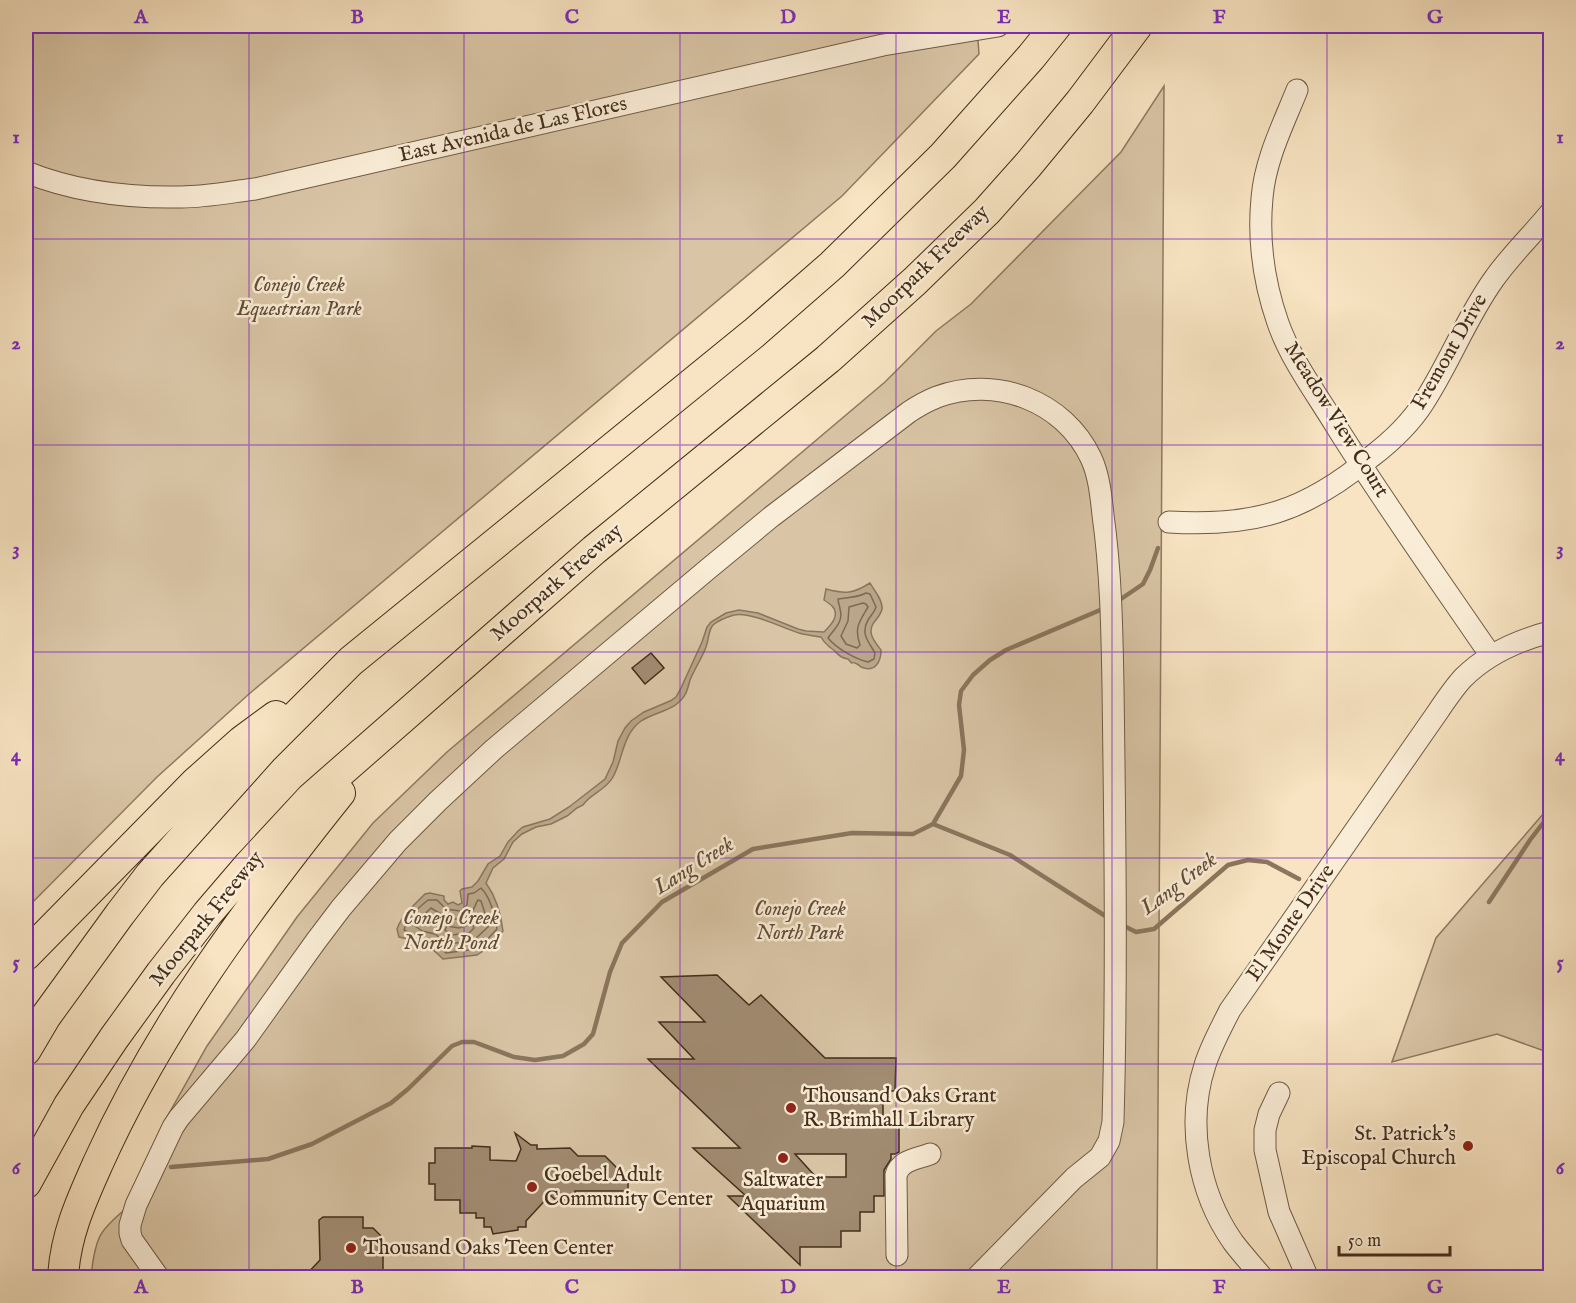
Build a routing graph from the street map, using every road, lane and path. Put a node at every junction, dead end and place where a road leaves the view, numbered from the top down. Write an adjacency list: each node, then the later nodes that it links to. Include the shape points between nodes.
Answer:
1 (998, 26): 5 (street, East Avenida de Las Flores, via 883,45 217,195 109,192)
2 (1056, 26): 11 (highway, via 943,156 832,265)
3 (1137, 26): 12 (highway, Moorpark Freeway, via 1028,165 915,281 828,359 594,550)
4 (1297, 90): 7 (street, Meadow View Court, via 1271,153 1262,196 1260,237 1266,282 1295,359)
5 (26, 172)
6 (1551, 213): 7 (street, Fremont Drive, via 1495,277 1423,403 1397,436)
7 (1361, 466): 8 (street, Fremont Drive, via 1322,493 1273,514 1231,522); 10 (street, Meadow View Court)
8 (1169, 522)
9 (1551, 632): 10 (street, El Monte Drive, via 1532,636)
10 (1491, 656): 24 (street, El Monte Drive, via 1463,678 1437,713 1230,1010 1204,1067 1197,1099 1196,1136 1201,1168 1233,1242)
11 (351, 661): 13 (highway, via 242,741 195,783); 14 (highway, via 262,750 150,875 65,988)
12 (398, 720): 15 (highway, Moorpark Freeway, via 311,798 249,865 207,914); 21 (highway, via 229,937 150,1061 116,1123 78,1209 68,1238)
13 (26, 955)
14 (26, 1050)
15 (104, 1053): 18 (highway, Moorpark Freeway, via 69,1105); 19 (highway)
16 (1279, 1093): 25 (street, via 1265,1130 1265,1150 1279,1212)
17 (930, 1154): 20 (street, via 898,1168)
18 (26, 1183)
19 (26, 1207)
20 (897, 1255)
21 (63, 1278)
22 (159, 1278): 23 (street, via 132,1240 130,1225 135,1205 173,1127 244,1040 341,908 398,841 478,763 771,517 909,412 953,393 975,390 1020,395 1057,415 1082,443 1096,470 1112,629 1116,912 1113,1122 1109,1141 1100,1157 1074,1178)
23 (976, 1278)
24 (1263, 1278)
25 (1308, 1278)

